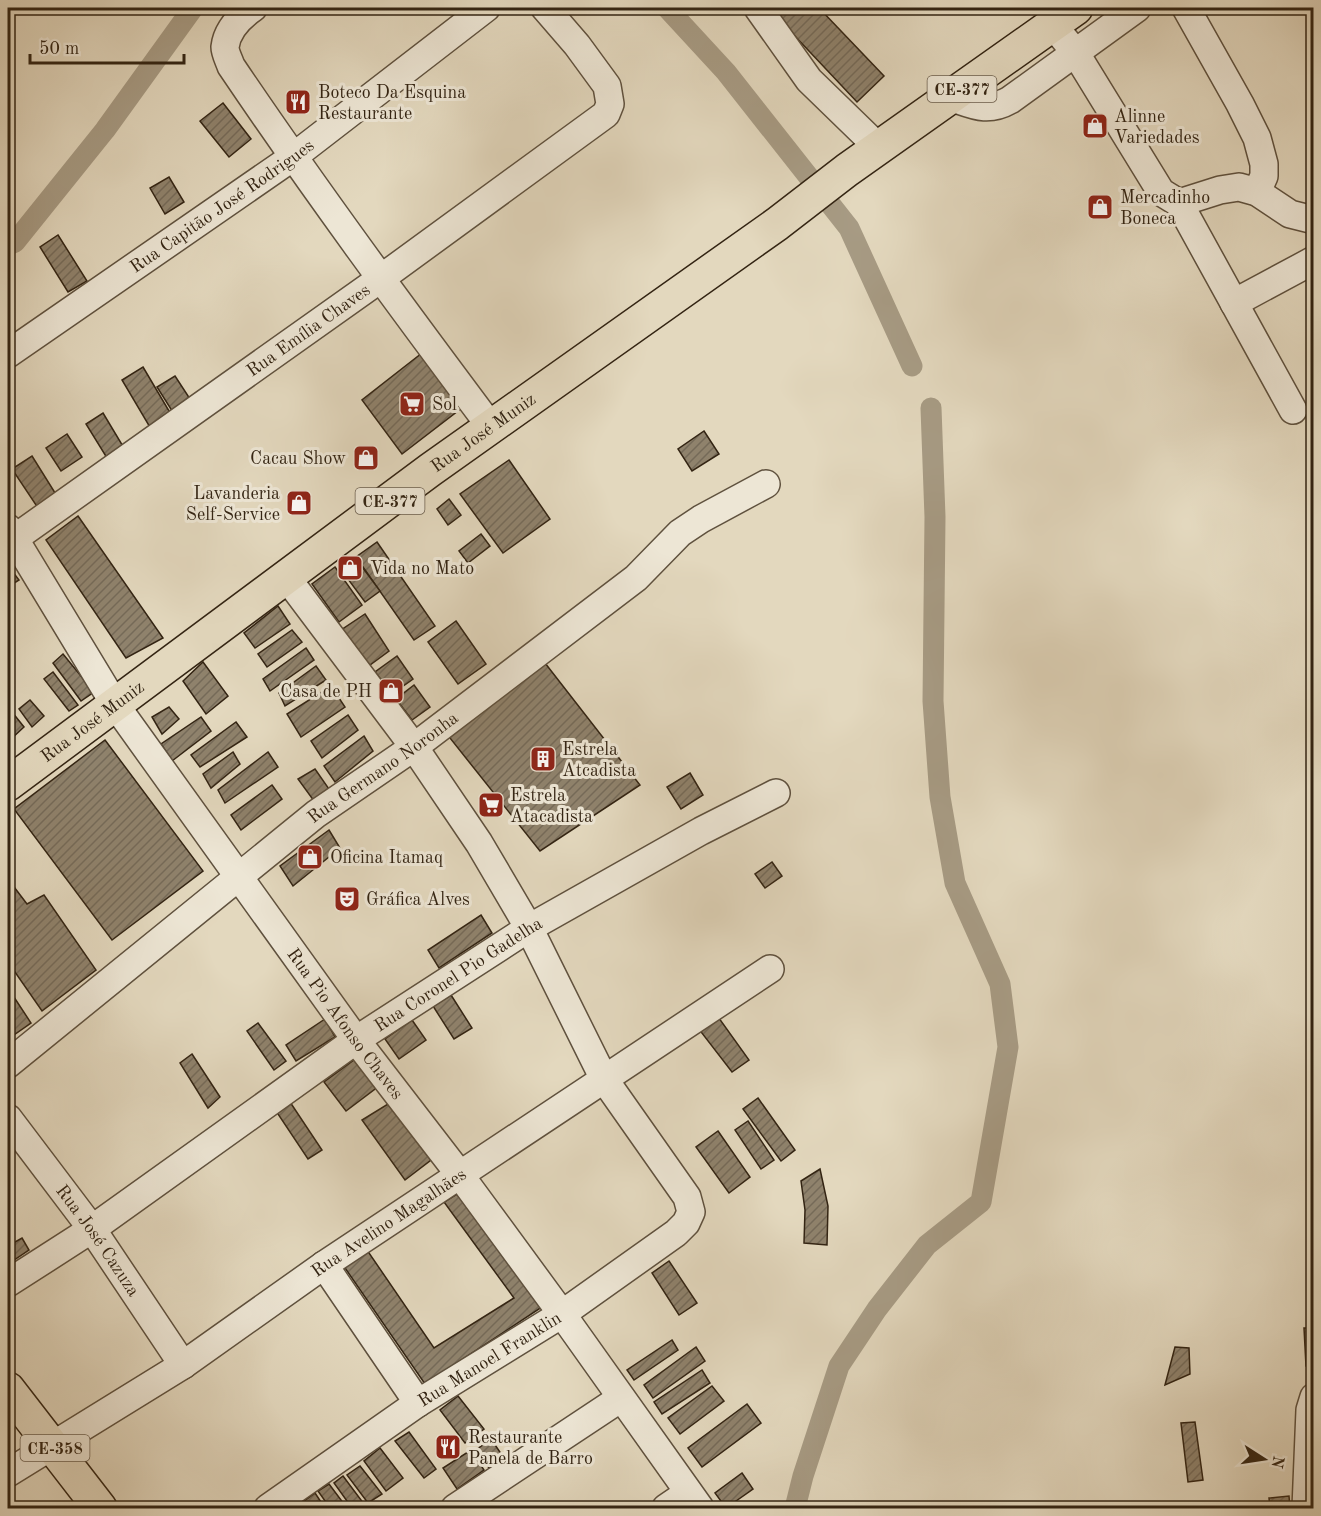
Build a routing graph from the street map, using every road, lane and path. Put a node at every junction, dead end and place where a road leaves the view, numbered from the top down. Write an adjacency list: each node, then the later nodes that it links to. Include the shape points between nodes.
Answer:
1 (253, 8): 11 (street, via 230,31 225,49 231,66)
2 (486, 8): 11 (street, Rua Capitão José Rodrigues)
3 (545, 8): 16 (street, Rua Emília Chaves, via 607,86 610,104 606,114)
4 (758, 8): 10 (street, via 809,80)
5 (1137, 8): 8 (street)
6 (1186, 8): 12 (street, via 1257,138 1264,176)
7 (1064, 16): 8 (street); 9 (main road, CE-377)
8 (1075, 52): 9 (street, via 999,106 982,107); 13 (street, via 1161,192)
9 (950, 97): 10 (main road, CE-377)
10 (879, 148): 20 (main road, Rua José Muniz / CE-377)
11 (293, 157): 16 (street); 18 (street, Rua Capitão José Rodrigues)
12 (1257, 192): 13 (street, via 1239,187); 14 (street, via 1281,209)
13 (1179, 203): 17 (street)
14 (1314, 220)
15 (1314, 260): 17 (street)
16 (380, 279): 20 (street); 22 (street, Rua Emília Chaves)
17 (1234, 303): 19 (street)
18 (8, 354)
19 (1293, 410)
20 (491, 427): 23 (main road, Rua José Muniz / CE-377)
21 (766, 483): 25 (street, Rua Germano Noronha, via 680,533 636,578)
22 (9, 537): 24 (street, Rua Pio Afonso Chaves)
23 (286, 578): 24 (main road, Rua José Muniz / CE-377); 25 (street)
24 (114, 704): 26 (main road, Rua José Muniz / CE-377); 28 (street, Rua Pio Afonso Chaves)
25 (414, 747): 28 (street, Rua Germano Noronha, via 316,814); 29 (street, via 479,843)
26 (8, 784)
27 (776, 793): 29 (street, Rua Coronel Pio Gadelha)
28 (238, 877): 31 (street, Rua Pio Afonso Chaves); 32 (street, Rua Germano Noronha)
29 (529, 928): 31 (street, Rua Coronel Pio Gadelha); 33 (street)
30 (770, 969): 33 (street, Rua Avelino Magalhães)
31 (356, 1040): 35 (street, Rua Pio Afonso Chaves); 36 (street, Rua Coronel Pio Gadelha)
32 (8, 1064)
33 (604, 1079): 35 (street, Rua Avelino Magalhães); 39 (street, Rua Manoel Franklin, via 687,1197 691,1212 676,1233)
34 (8, 1118): 36 (street, Rua José Cazuza)
35 (460, 1175): 37 (street, Rua Avelino Magalhães); 39 (street, Rua Pio Afonso Chaves)
36 (92, 1228): 38 (street, Rua Coronel Pio Gadelha); 40 (street, Rua José Cazuza)
37 (324, 1265): 40 (street, Rua Avelino Magalhães); 44 (street)
38 (8, 1283)
39 (562, 1314): 43 (street, Rua Pio Afonso Chaves); 44 (street, Rua Manoel Franklin)
40 (183, 1365): 45 (street, Rua Avelino Magalhães)
41 (8, 1389): 45 (main road, CE-358)
42 (1314, 1397): 52 (street, via 1310,1410)
43 (621, 1398): 47 (street, Rua Pio Afonso Chaves); 50 (street)
44 (418, 1403): 49 (street, Rua Manoel Franklin)
45 (53, 1445): 46 (street, Rua Avelino Magalhães); 48 (main road, CE-358)
46 (8, 1473)
47 (694, 1501): 51 (street)
48 (100, 1509)
49 (268, 1509)
50 (455, 1509)
51 (666, 1509)
52 (1306, 1509)

